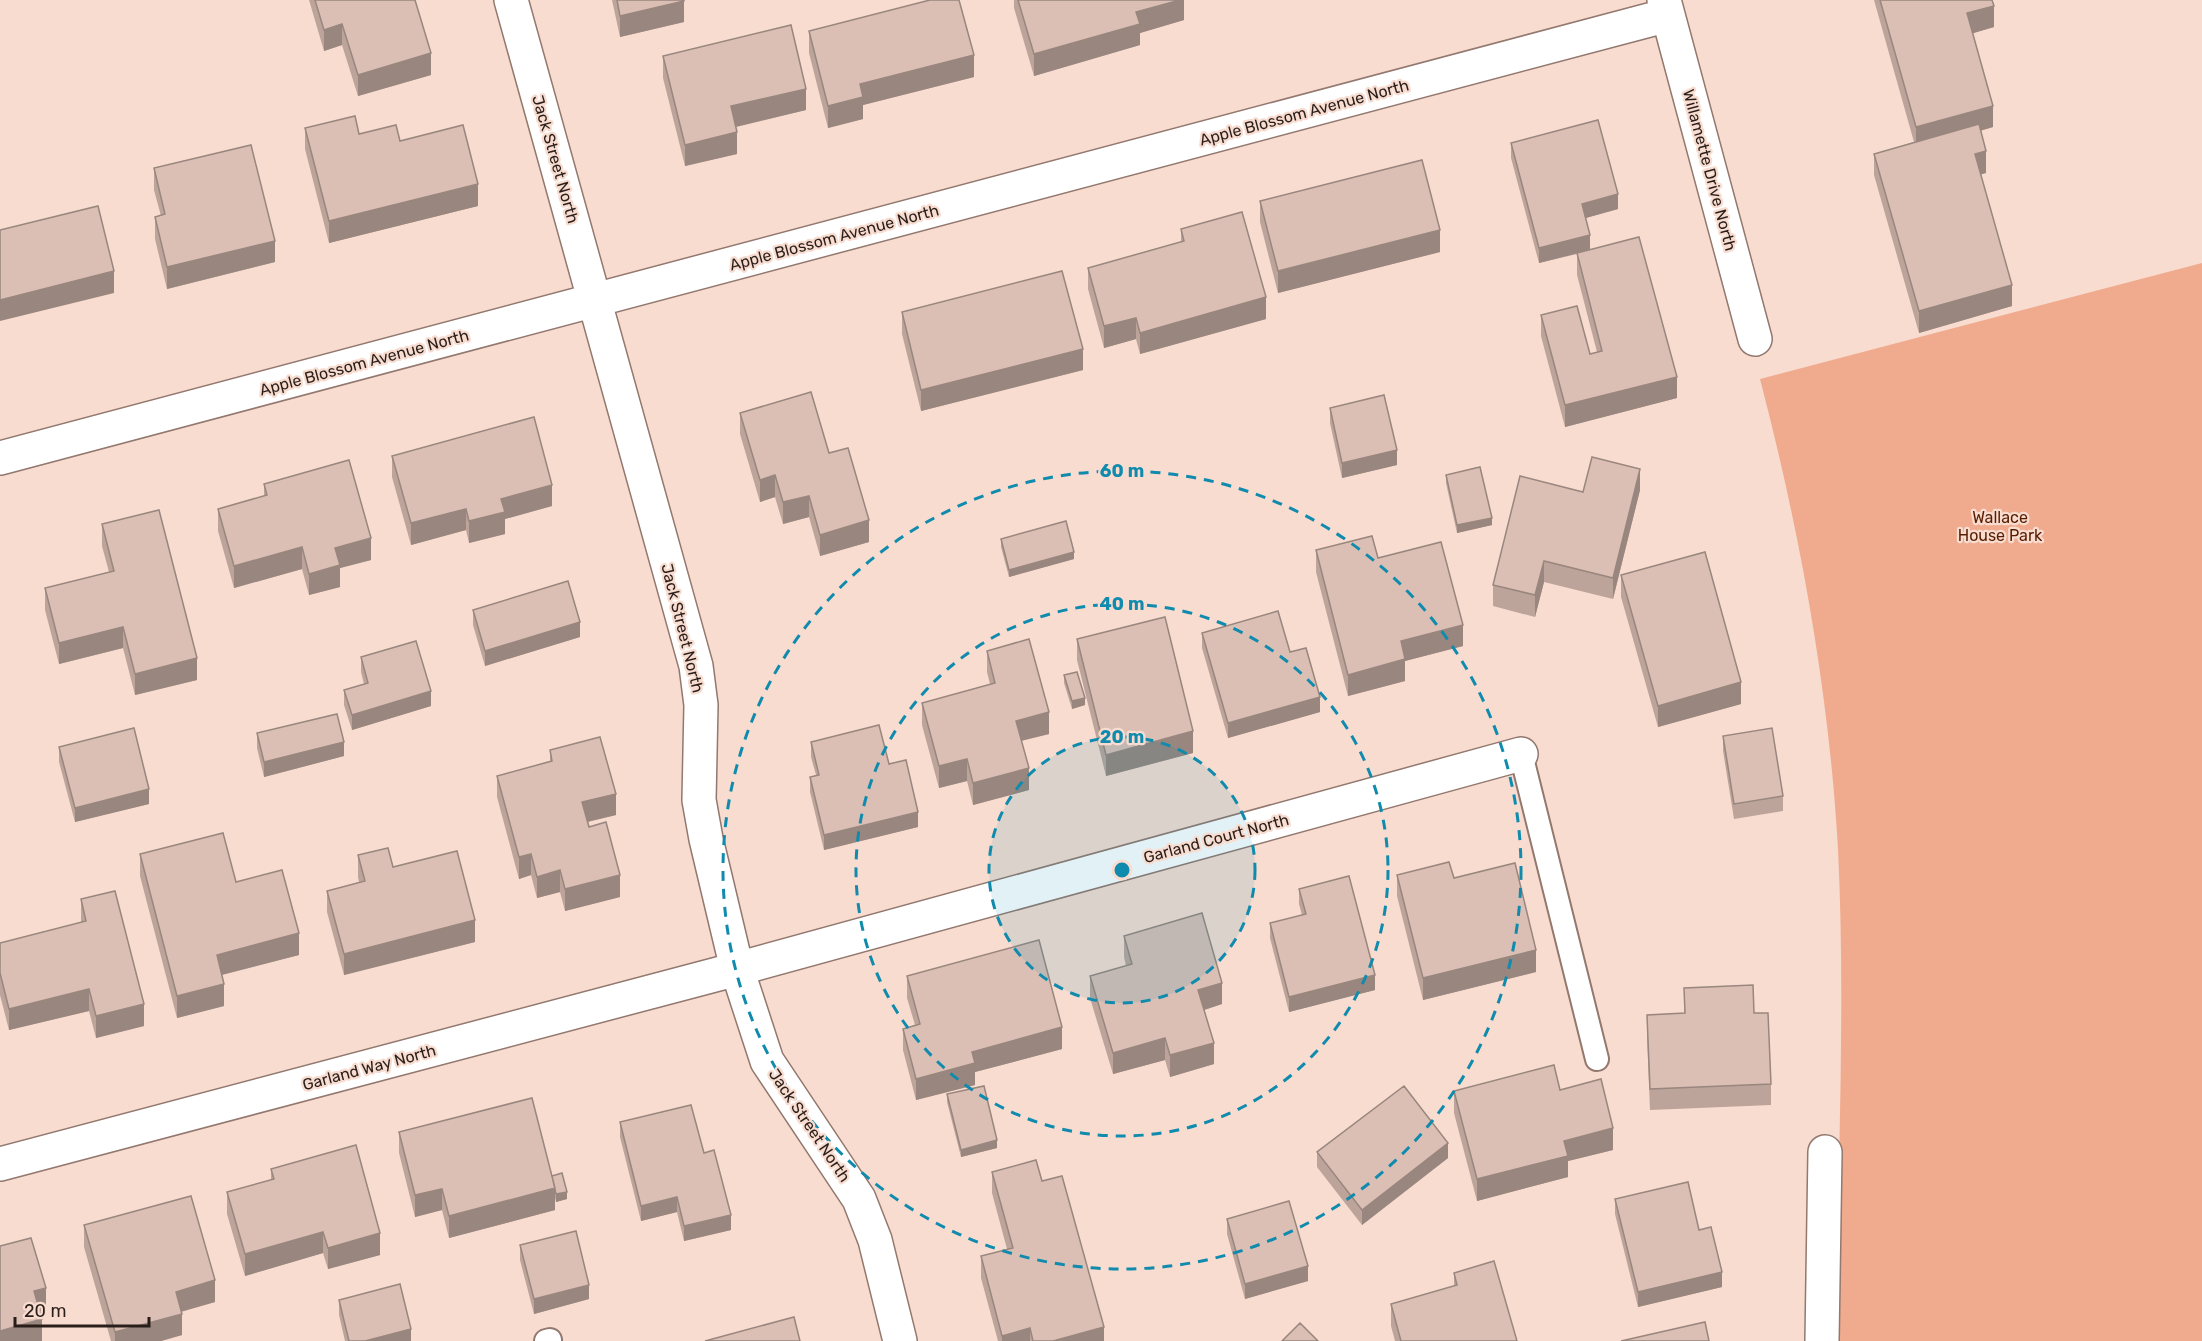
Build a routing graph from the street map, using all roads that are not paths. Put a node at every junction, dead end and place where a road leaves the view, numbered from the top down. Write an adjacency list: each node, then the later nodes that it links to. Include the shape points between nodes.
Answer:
1 (512, 0): 3 (street, Jack Street North)
2 (1666, 8): 3 (street, Apple Blossom Avenue North); 4 (street, Willamette Drive North)
3 (595, 301): 5 (street, Apple Blossom Avenue North); 7 (street, Jack Street North, via 696,666 701,705 699,800)
4 (1755, 339)
5 (0, 458)
6 (1521, 754): 7 (street, Garland Court North); 8 (lane)
7 (737, 969): 10 (street, Garland Way North); 11 (street, Jack Street North, via 766,1061 860,1199 875,1240)
8 (1597, 1059)
9 (1825, 1152): 12 (street)
10 (0, 1164)
11 (900, 1341)
12 (1822, 1341)

